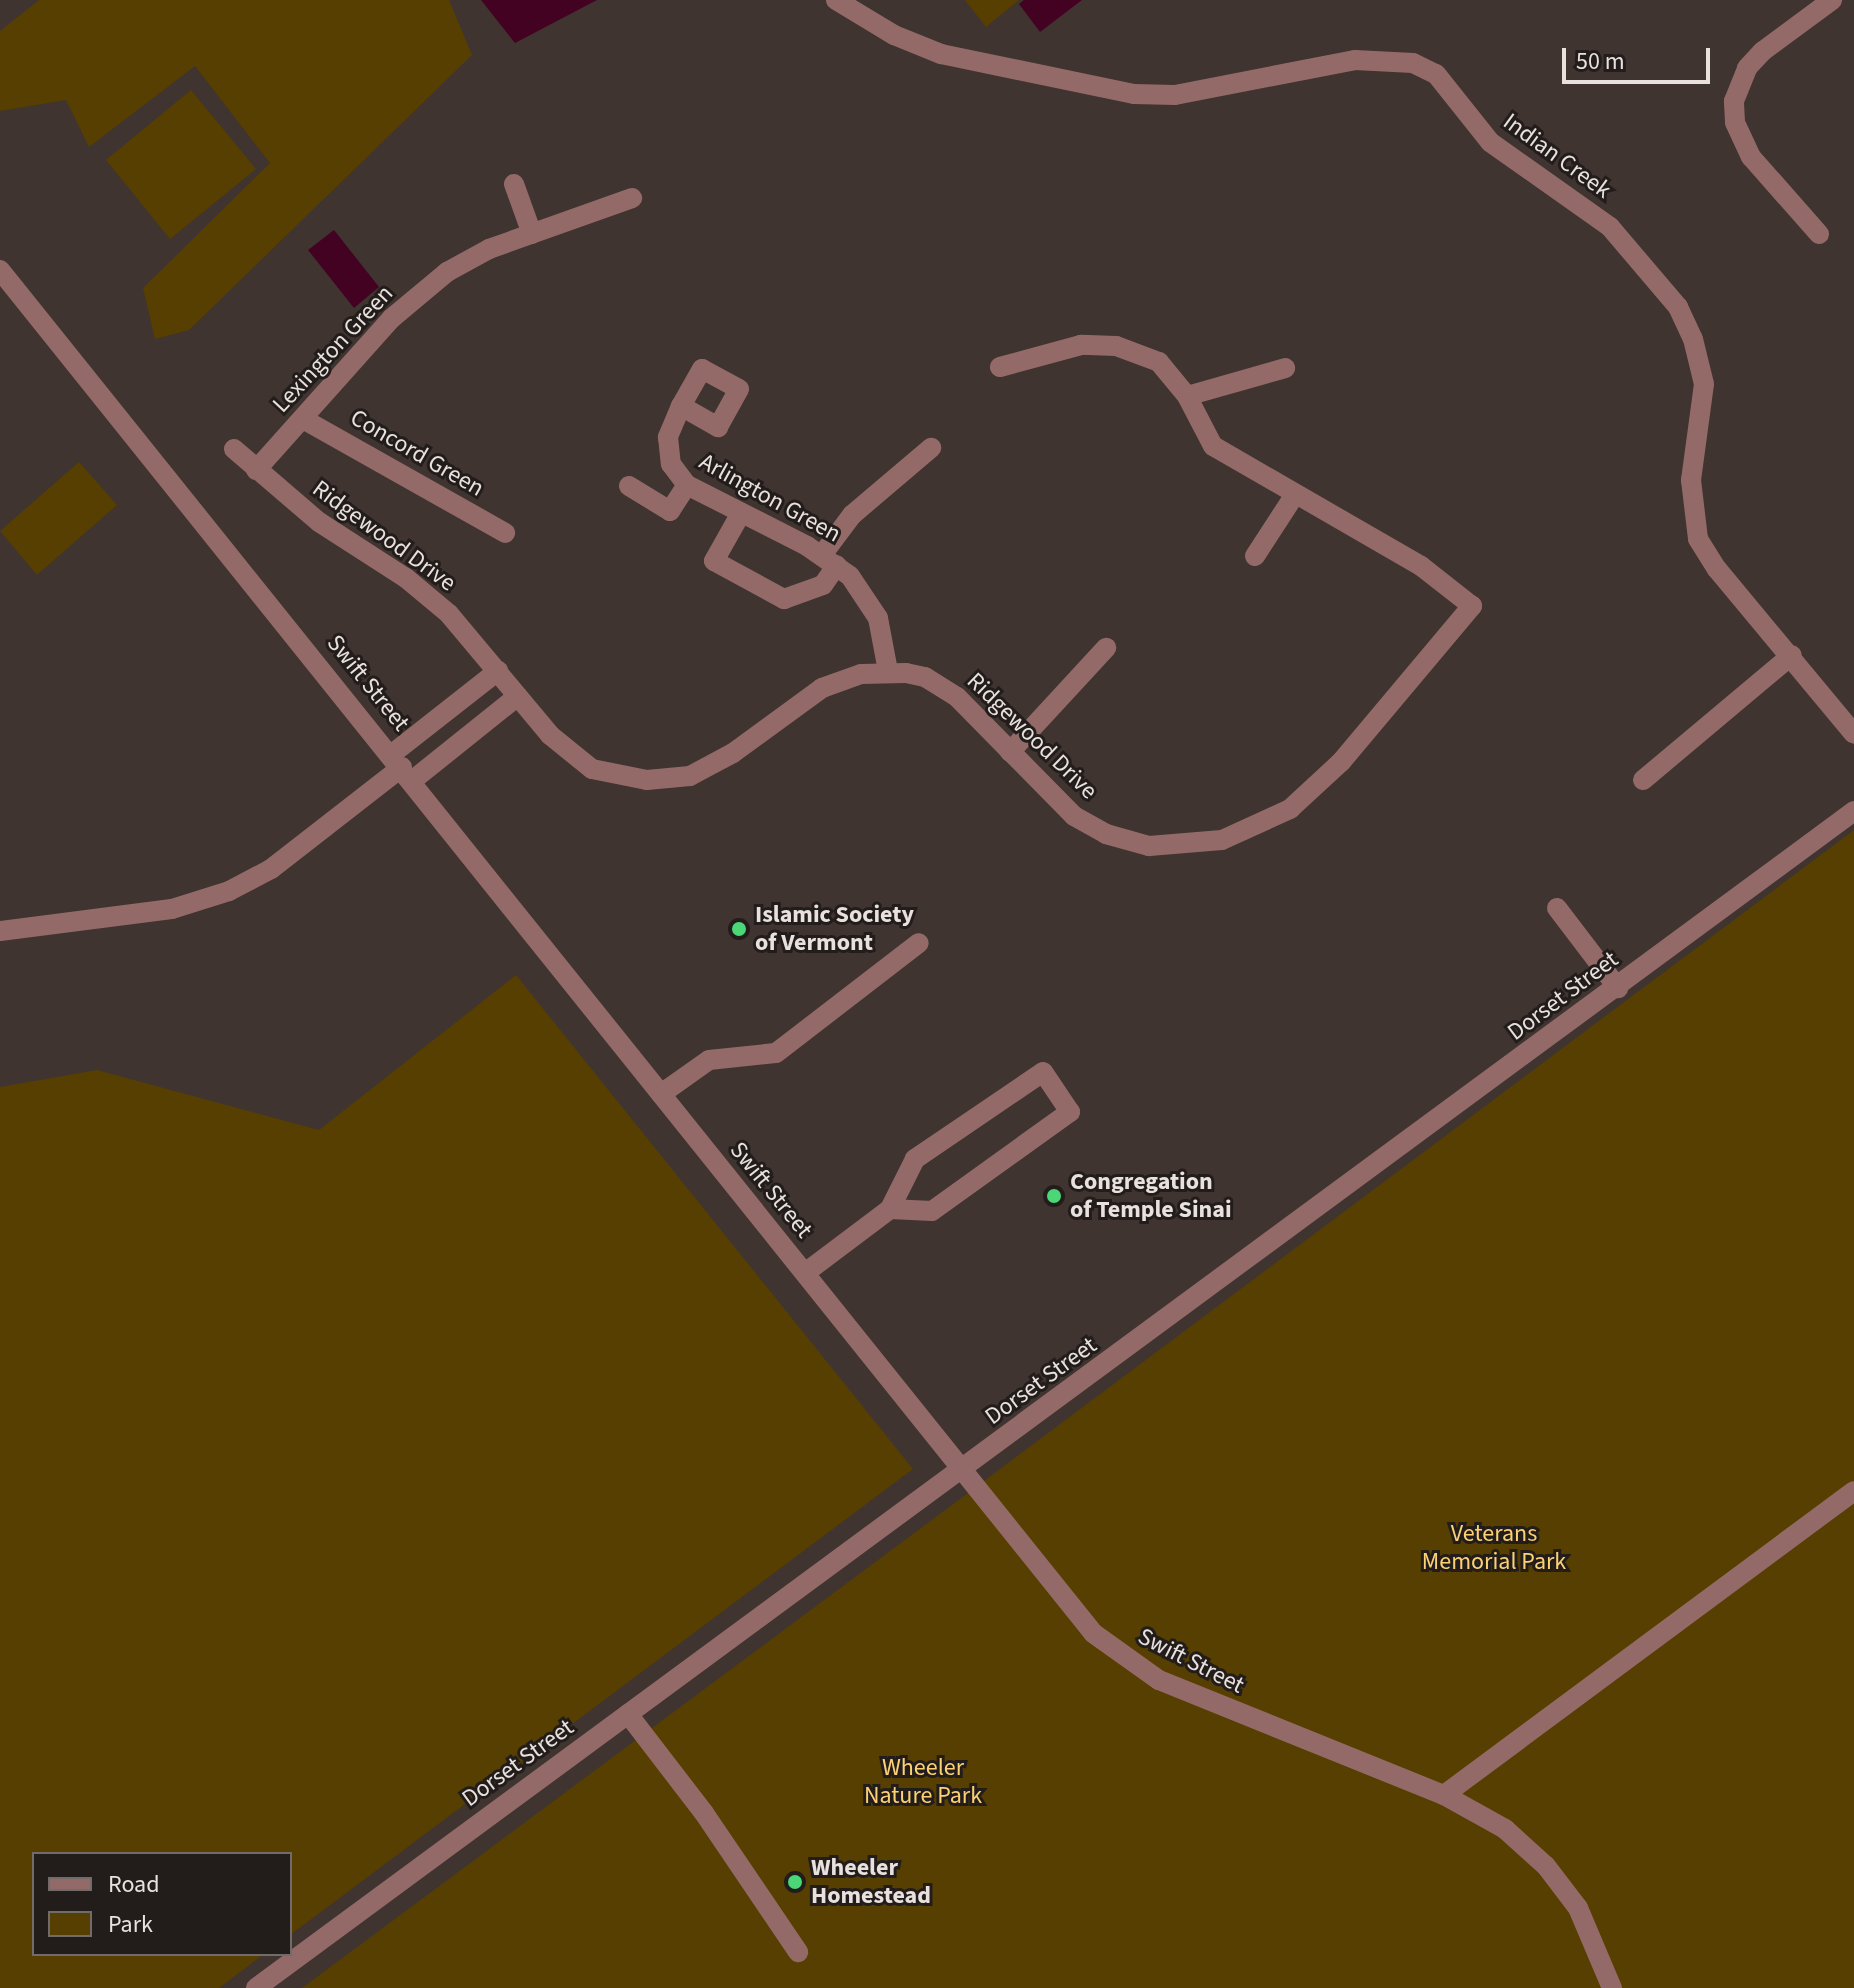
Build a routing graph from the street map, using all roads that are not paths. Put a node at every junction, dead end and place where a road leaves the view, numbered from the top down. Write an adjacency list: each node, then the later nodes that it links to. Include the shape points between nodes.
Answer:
1 (836, 0): 24 (street, Indian Creek, via 894,35 941,54 1134,94 1175,95 1355,60 1413,63 1436,74 1490,142 1610,227 1678,307 1704,384 1691,480 1698,539 1722,576)
2 (1832, 0): 6 (street, via 1763,51 1747,68 1734,101 1735,122 1751,157)
3 (514, 184): 5 (street)
4 (632, 198): 5 (street, Lexington Green)
5 (532, 234): 12 (street, Lexington Green, via 447,272 392,318)
6 (1819, 234)
7 (0, 270): 30 (street, Swift Street)
8 (1000, 367): 10 (street, via 1072,347 1116,346 1159,362)
9 (1285, 368): 10 (street)
10 (1187, 396): 18 (street, via 1213,446)
11 (681, 406): 16 (street, Arlington Green, via 668,451)
12 (303, 419): 15 (street, Lexington Green); 20 (street, Concord Green)
13 (931, 448): 22 (street, via 852,515)
14 (234, 449): 15 (street, Ridgewood Drive)
15 (256, 470): 25 (street, Ridgewood Drive, via 319,522 429,596)
16 (687, 485): 17 (street, via 670,511); 19 (street, Arlington Green)
17 (629, 486)
18 (1294, 496): 21 (street); 29 (street, Ridgewood Drive, via 1421,566 1472,606 1323,782 1290,809 1222,840 1149,846 1106,834 1058,804)
19 (741, 513): 22 (street, Arlington Green); 22 (street, via 714,561 784,599 823,585)
20 (505, 533)
21 (1255, 556)
22 (829, 560): 26 (street, Arlington Green, via 869,599)
23 (1106, 648): 29 (street)
24 (1792, 655): 28 (street, Indian Creek); 31 (street)
25 (498, 671): 27 (street, Ridgewood Drive); 30 (street)
26 (888, 671): 27 (street, Ridgewood Drive, via 822,688 722,760 671,779 626,778 578,761); 29 (street, Ridgewood Drive, via 942,686)
27 (518, 696): 30 (street)
28 (1854, 734)
29 (1010, 752)
30 (402, 767): 34 (street, via 271,869 229,891 172,909); 37 (street, Swift Street)
31 (1643, 780)
32 (1854, 811): 36 (street, Dorset Street)
33 (1557, 908): 36 (street)
34 (0, 931)
35 (919, 943): 37 (street, via 776,1053 709,1060)
36 (1618, 988): 40 (street, Dorset Street)
37 (661, 1094): 39 (street, Swift Street)
38 (890, 1209): 38 (street, via 932,1211 1070,1112 1043,1072 915,1159); 39 (street)
39 (805, 1273): 40 (street, Swift Street)
40 (963, 1471): 42 (street, Dorset Street); 43 (street, Swift Street, via 1083,1622 1121,1657 1227,1710)
41 (1854, 1491): 43 (street)
42 (628, 1714): 44 (street, via 704,1813); 45 (street, Dorset Street)
43 (1444, 1795): 46 (street, Swift Street, via 1505,1829 1546,1866 1592,1932)
44 (798, 1952)
45 (256, 1988)
46 (1612, 1988)

